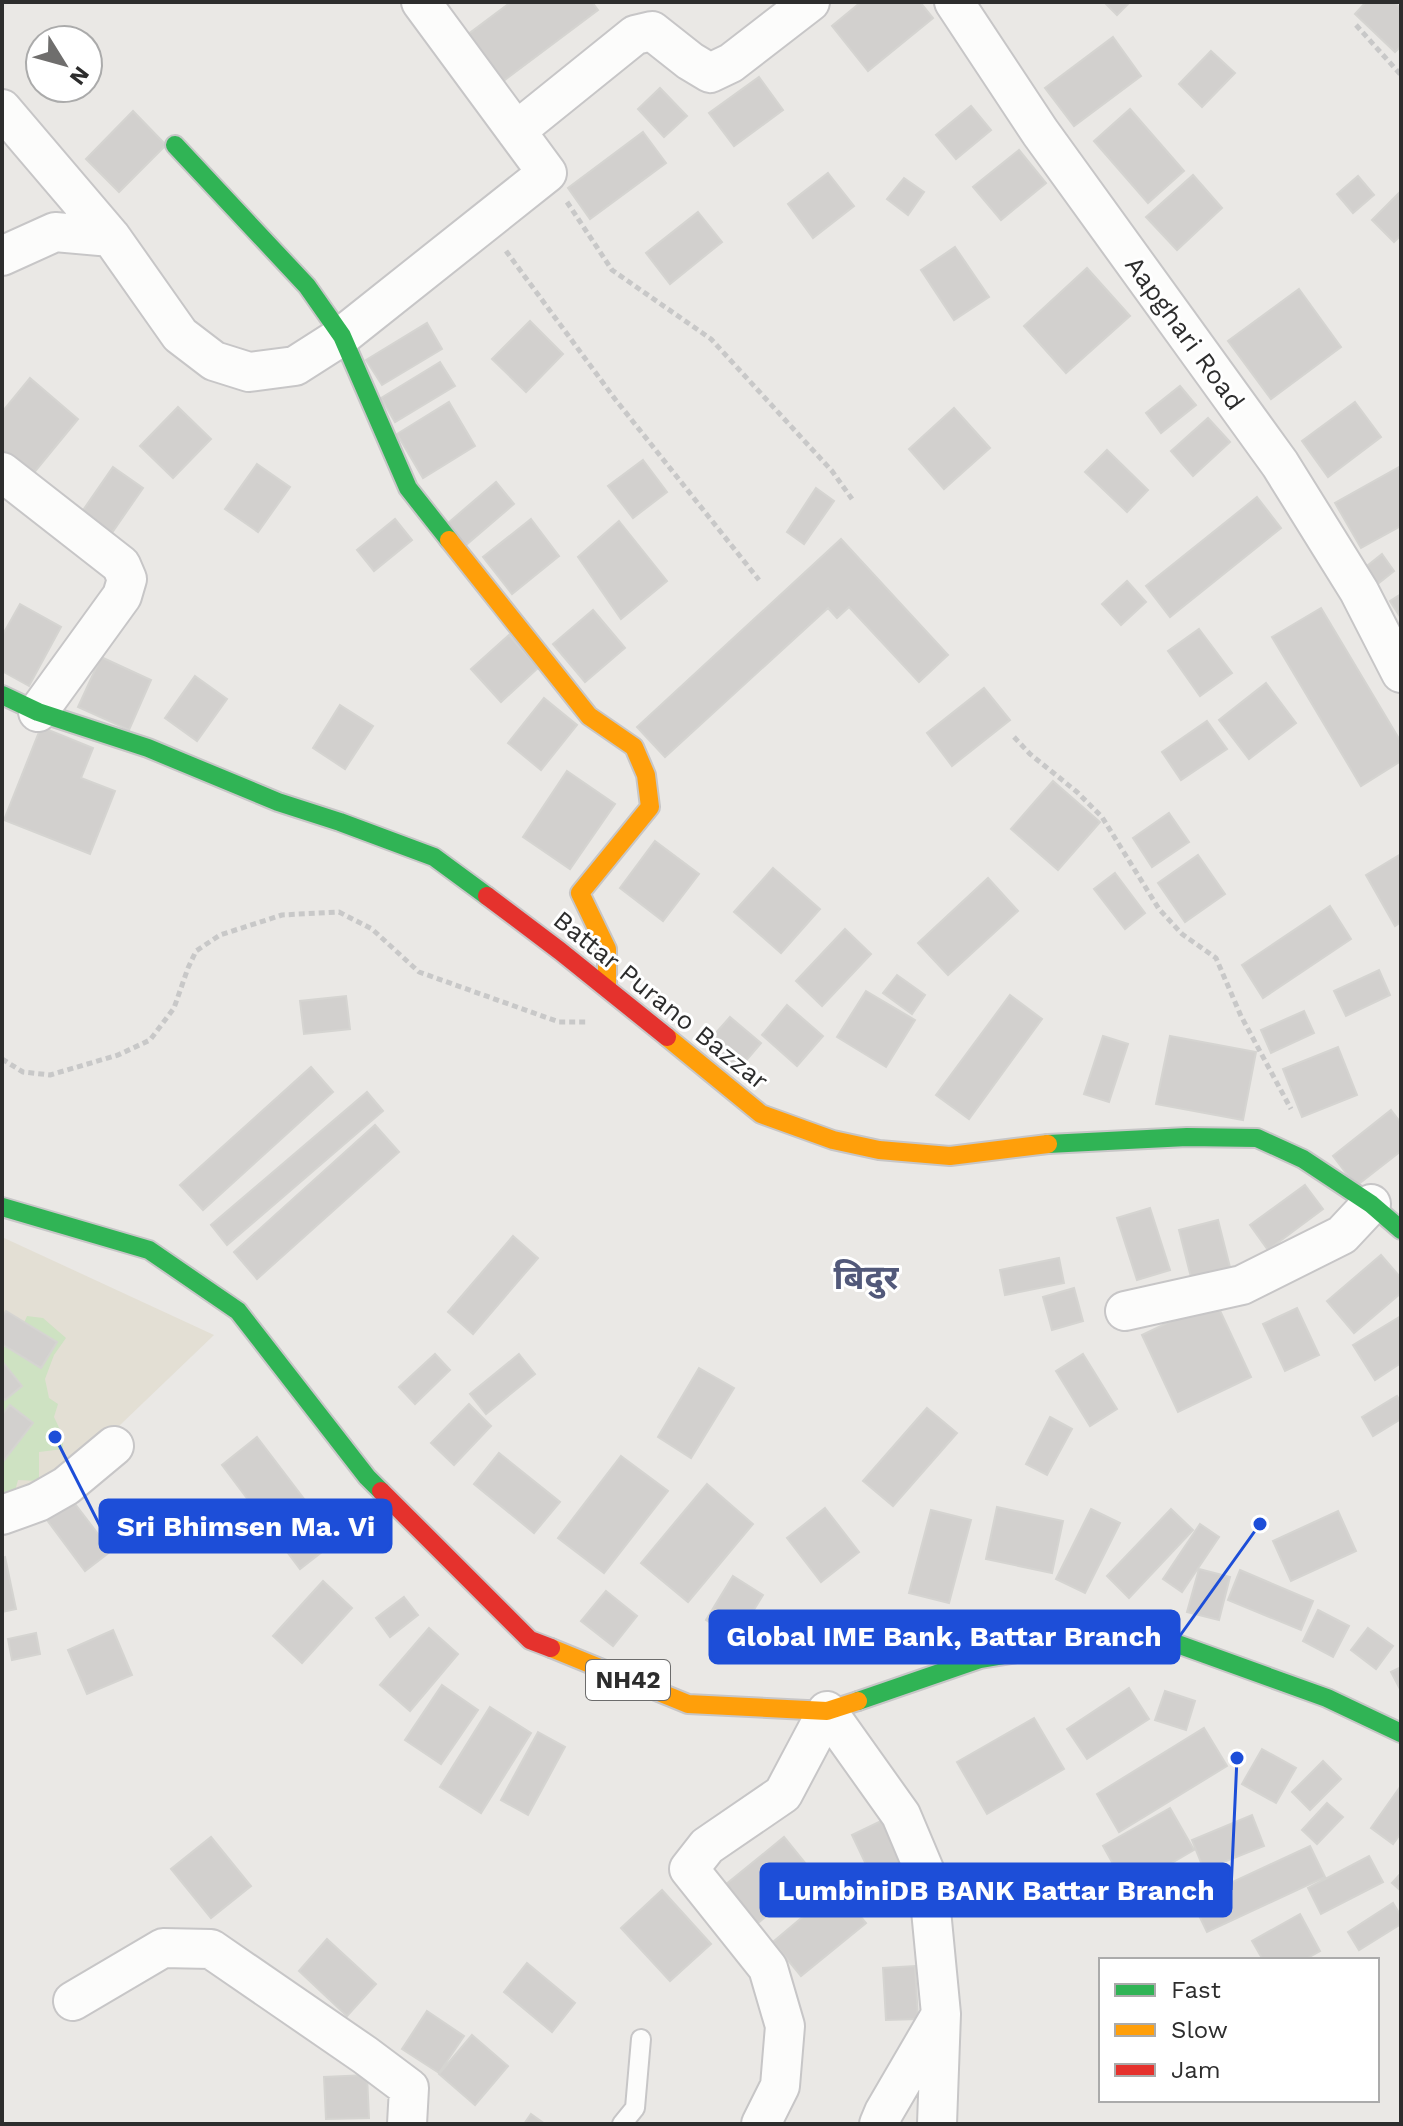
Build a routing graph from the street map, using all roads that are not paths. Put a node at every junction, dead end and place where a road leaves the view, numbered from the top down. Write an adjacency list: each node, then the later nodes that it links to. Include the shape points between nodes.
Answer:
1 (421, 2): 5 (street)
2 (810, 2): 5 (street, via 731,63 710,73 652,31 635,35)
3 (954, 2): 11 (street, Aapghari Road, via 1040,132 1280,464 1359,591)
4 (2, 109): 7 (street)
5 (516, 131): 9 (street, via 547,173)
6 (175, 145): 9 (street, via 307,286)
7 (111, 237): 8 (street, via 55,232); 9 (street, via 180,335 214,361 249,372 295,366)
8 (2, 256)
9 (342, 336): 14 (street, via 408,488 589,716 634,747 646,775 650,807 580,893 607,949)
10 (2, 472): 13 (street, via 121,565 127,579 122,596)
11 (1401, 673)
12 (2, 695): 13 (street, Battar Purano Bazzar)
13 (38, 712): 14 (street, Battar Purano Bazzar, via 148,748 278,802 434,857)
14 (607, 988): 15 (street, Battar Purano Bazzar, via 761,1114 833,1140 950,1156 1052,1144 1257,1138 1303,1159)
15 (1371, 1204): 17 (street, Battar Purano Bazzar); 18 (street, via 1342,1235 1242,1285)
16 (2, 1207): 21 (street, NH42, via 149,1250 238,1311 367,1477 530,1640 688,1704)
17 (1401, 1230)
18 (1125, 1311)
19 (114, 1446): 20 (street, via 66,1486)
20 (2, 1515)
21 (827, 1711): 22 (street, NH42, via 980,1659 1144,1632 1327,1698); 24 (street, via 901,1815 928,1879); 28 (street, via 783,1794 707,1846 689,1869 768,1968 785,2026 780,2086)
22 (1401, 1733)
23 (73, 2001): 26 (street, via 163,1948 211,1949 409,2088)
24 (941, 2014): 29 (street); 30 (street)
25 (641, 2039): 27 (lane, via 635,2108)
26 (407, 2124)
27 (622, 2124)
28 (761, 2124)
29 (879, 2124)
30 (937, 2124)

